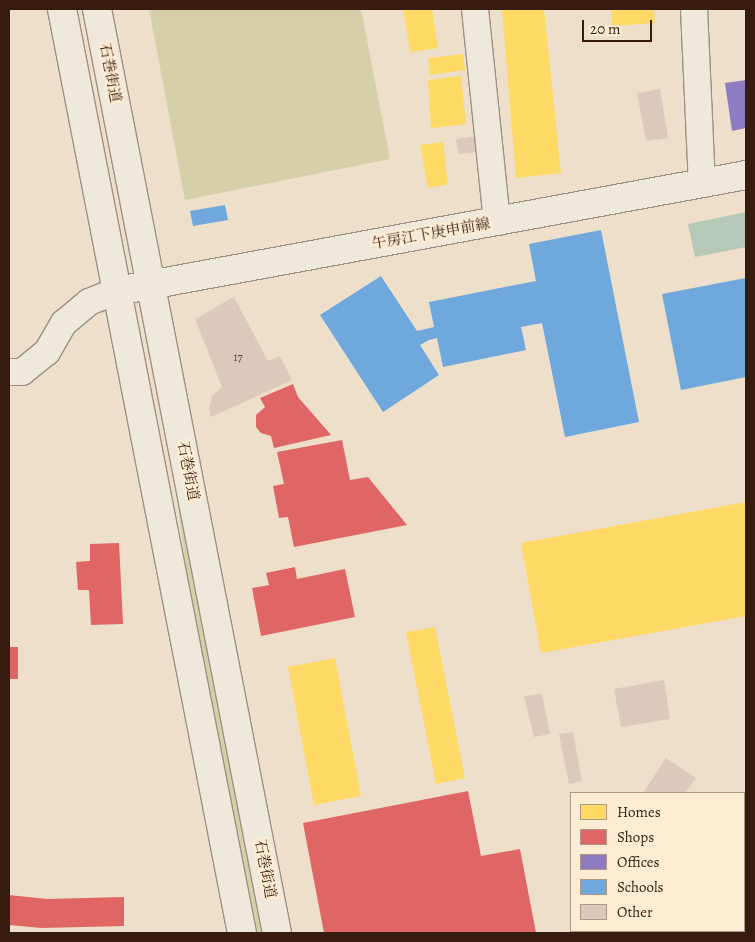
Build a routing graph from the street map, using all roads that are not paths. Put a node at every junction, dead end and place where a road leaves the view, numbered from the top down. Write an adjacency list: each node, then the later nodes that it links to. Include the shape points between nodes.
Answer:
1 (62, 9): 9 (street)
2 (97, 9): 8 (street, 石巻街道)
3 (475, 9): 7 (street)
4 (694, 9): 6 (street)
5 (746, 175): 6 (street, 午房江下庚申前線)
6 (702, 183): 7 (street, 午房江下庚申前線)
7 (497, 222): 8 (street, 午房江下庚申前線)
8 (152, 284): 9 (street, 午房江下庚申前線); 12 (street, 石巻街道)
9 (116, 292): 10 (street, via 89,302 64,323 47,352 22,372); 11 (street)
10 (9, 372)
11 (242, 933)
12 (277, 933)

